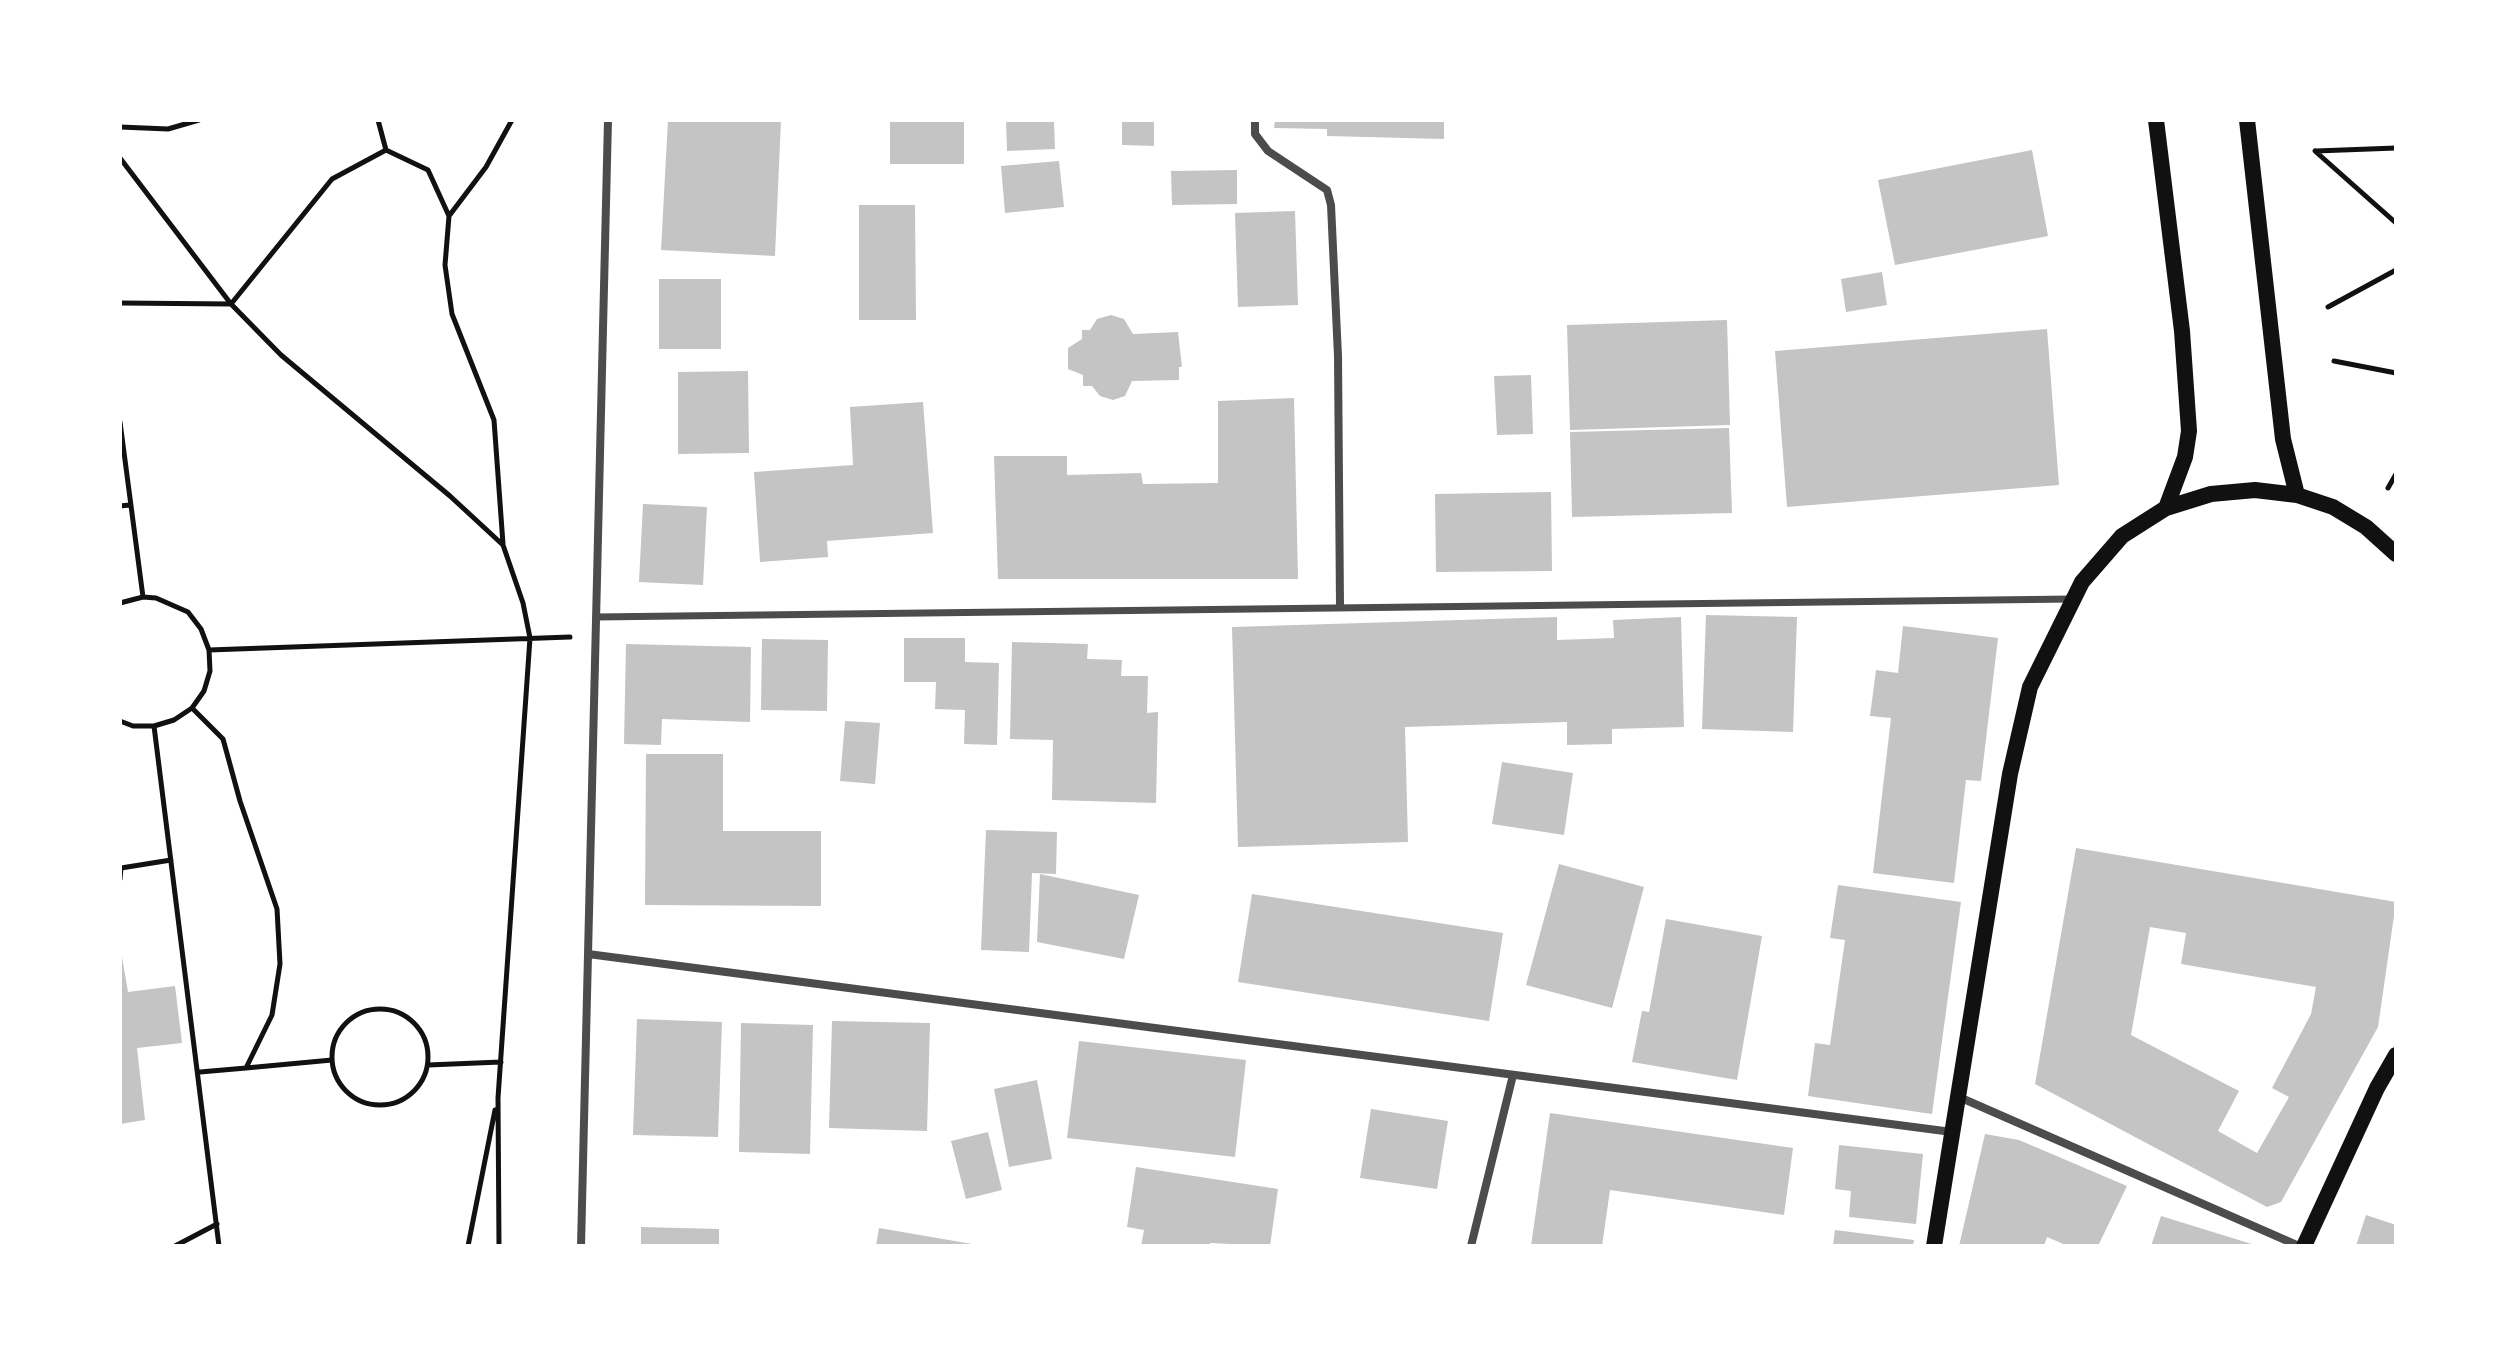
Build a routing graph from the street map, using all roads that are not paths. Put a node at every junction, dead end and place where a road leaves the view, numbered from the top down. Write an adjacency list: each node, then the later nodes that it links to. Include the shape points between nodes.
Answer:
1 (608, 120): 10 (street)
2 (1255, 120): 9 (street, via 1255,134 1268,151 1327,190 1331,205)
3 (2156, 120): 6 (main road, via 2189,431)
4 (2247, 120): 5 (main road, via 2281,425)
5 (2297, 495): 6 (main road, via 2255,490 2211,494); 7 (main road, via 2333,507)
6 (2166, 508): 8 (main road, via 2103,554)
7 (2396, 554)
8 (2072, 599): 9 (street); 14 (main road, via 2030,687 2010,774)
9 (1340, 606): 10 (street)
10 (596, 617): 11 (street)
11 (588, 954): 13 (street); 16 (street)
12 (2396, 1055): 19 (main road)
13 (1513, 1075): 15 (street); 17 (street)
14 (1958, 1097): 15 (main road); 19 (street)
15 (1952, 1132): 18 (main road)
16 (581, 1246)
17 (1471, 1246)
18 (1934, 1246)
19 (2301, 1246)

